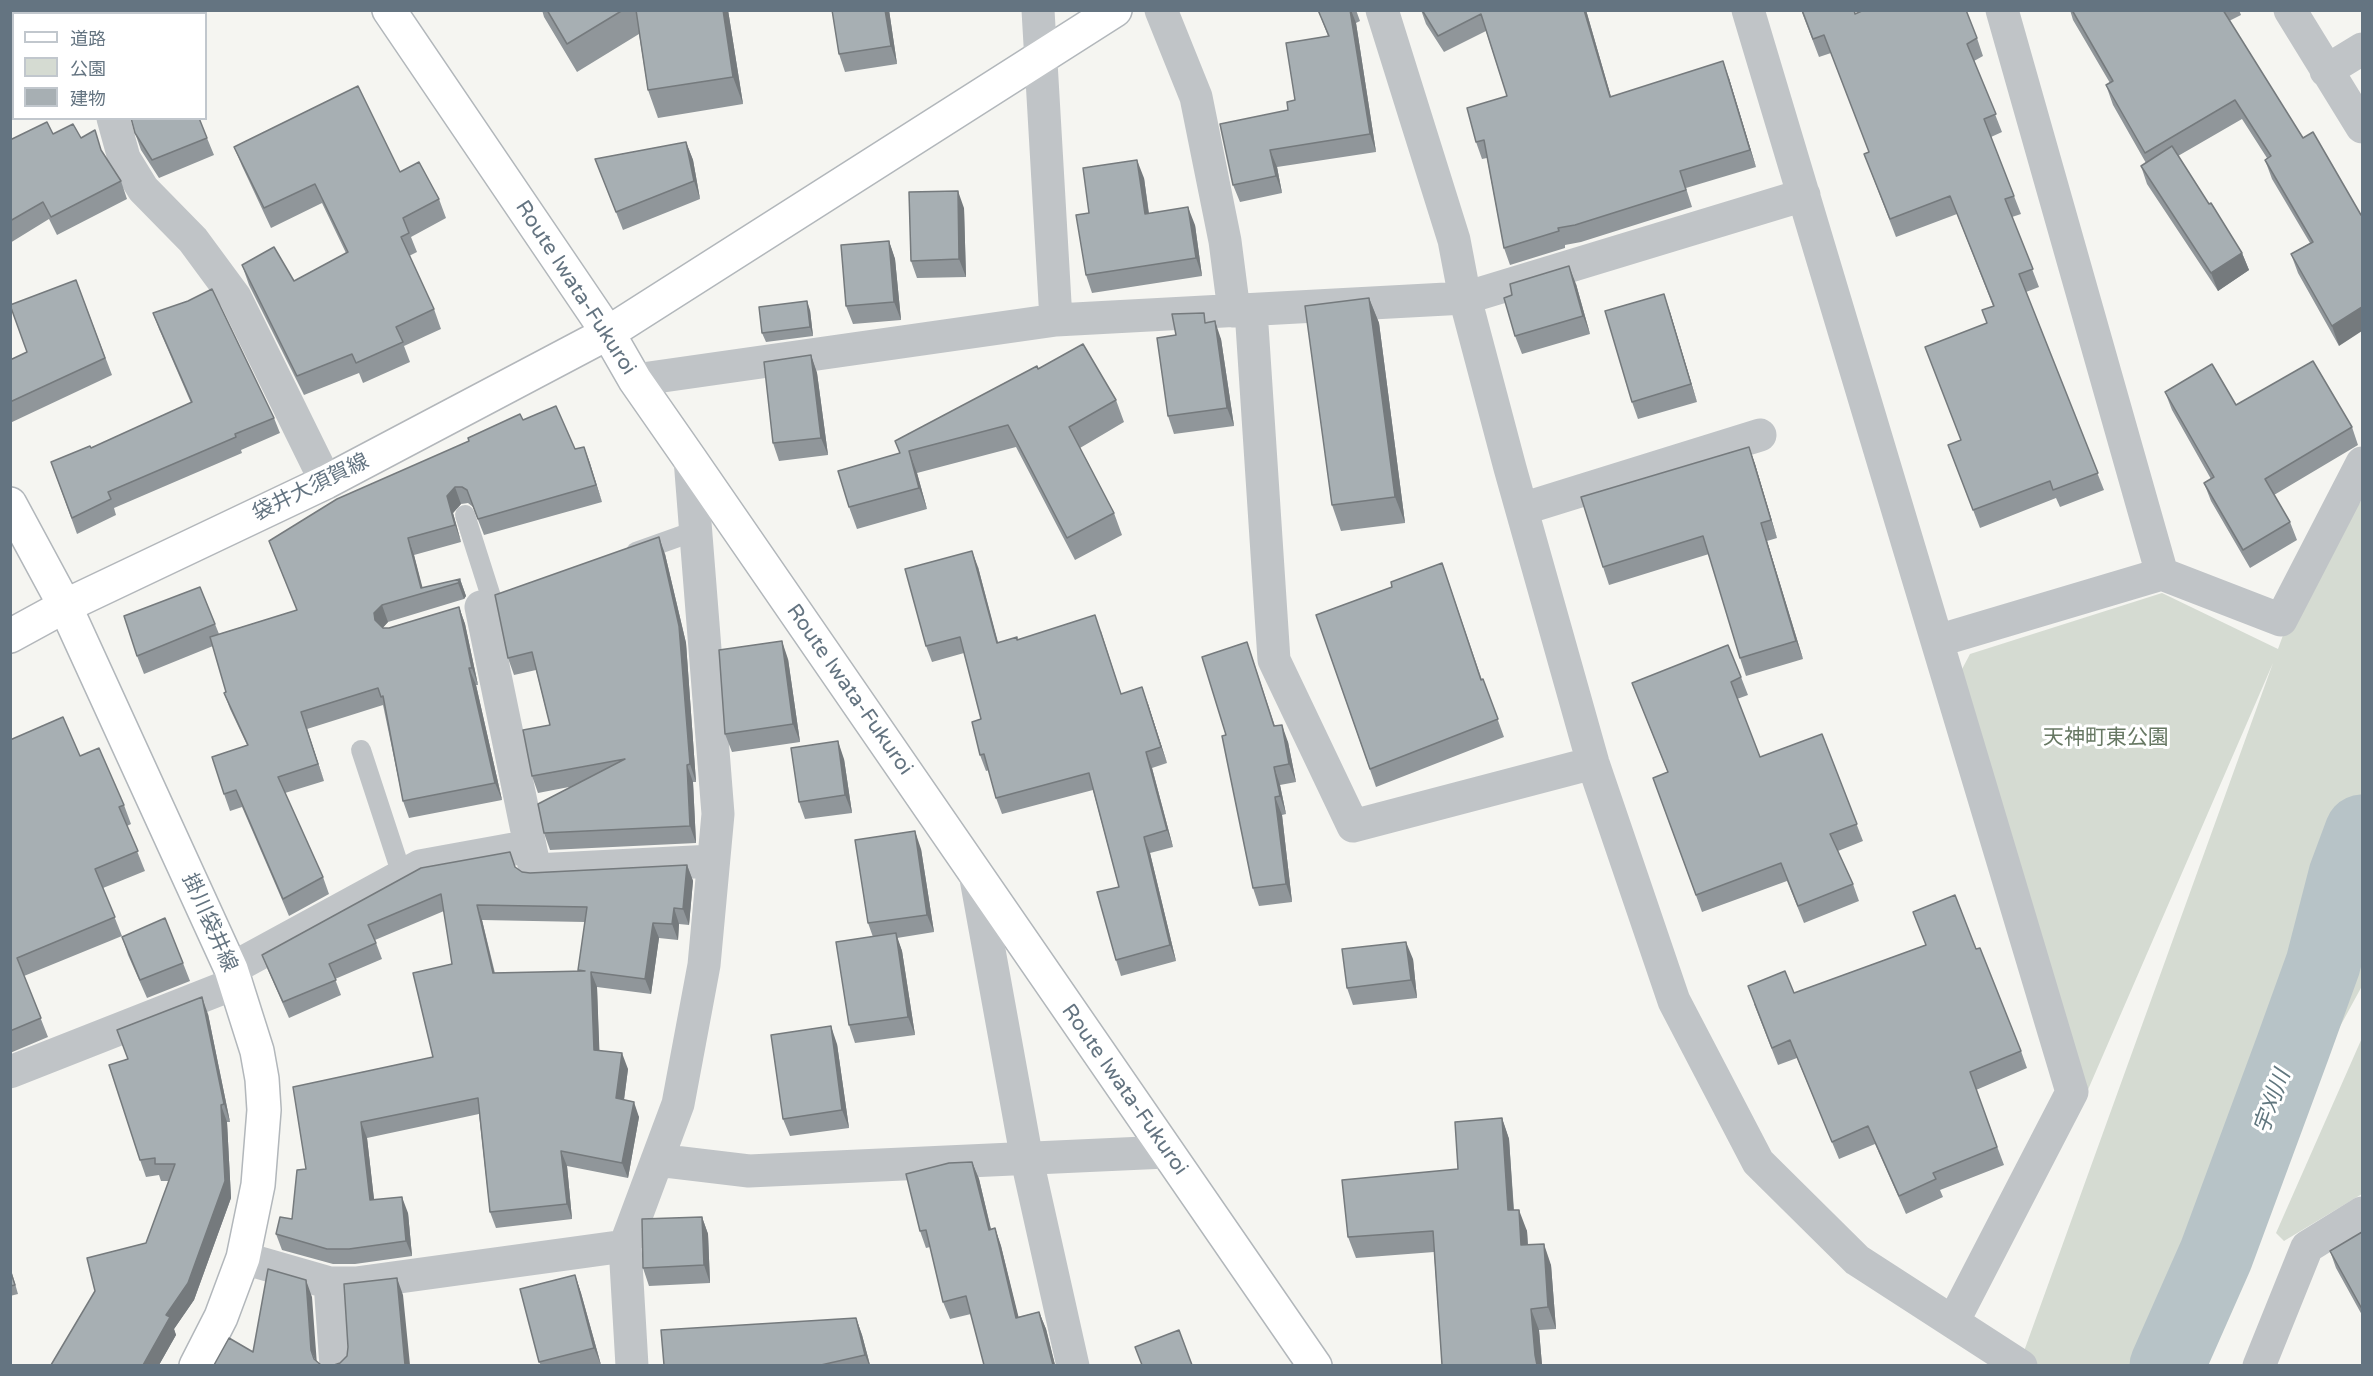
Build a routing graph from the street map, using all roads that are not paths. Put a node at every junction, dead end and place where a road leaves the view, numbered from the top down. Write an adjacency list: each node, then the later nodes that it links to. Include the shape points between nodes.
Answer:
1 (389, 10): 18 (main road, Route Iwata-Fukuroi)
2 (1038, 10): 10 (street)
3 (1115, 10): 10 (main road, 袋井大須賀線)
4 (1161, 10): 16 (street, via 1196,96)
5 (1382, 10): 15 (street, via 1454,240)
6 (1748, 10): 14 (street)
7 (2002, 10): 29 (street)
8 (2290, 10): 11 (street)
9 (2362, 50): 11 (street)
10 (1040, 58): 17 (street); 18 (main road, 袋井大須賀線)
11 (2326, 71): 13 (street)
12 (114, 120): 23 (street, via 124,158 143,189 193,240 235,297)
13 (2362, 127)
14 (1804, 195): 15 (street); 34 (street)
15 (1465, 298): 16 (street); 25 (street)
16 (1243, 310): 17 (street); 36 (street, via 1274,660 1353,826)
17 (1056, 320): 19 (street)
18 (608, 333): 19 (main road, Route Iwata-Fukuroi); 23 (main road, 袋井大須賀線)
19 (635, 380): 21 (main road, Route Iwata-Fukuroi)
20 (1760, 435): 25 (street)
21 (690, 459): 27 (street); 39 (main road, Route Iwata-Fukuroi)
22 (2362, 463): 29 (street, via 2281,620)
23 (326, 483): 31 (main road, 袋井大須賀線)
24 (10, 504): 31 (main road, 掛川袋井線)
25 (1522, 509): 36 (street)
26 (465, 515): 32 (lane)
27 (695, 531): 28 (lane); 38 (street, via 718,814)
28 (617, 559)
29 (2162, 574): 34 (street)
30 (516, 595): 32 (lane)
31 (65, 606): 33 (main road, 袋井大須賀線); 41 (main road, 掛川袋井線)
32 (478, 608): 37 (street)
33 (10, 636)
34 (1937, 641): 50 (street, via 2072,1092)
35 (362, 750): 40 (lane)
36 (1593, 763): 50 (street, via 1674,1001 1758,1162 1857,1260)
37 (530, 846): 38 (street, via 535,870); 40 (street, via 420,866)
38 (713, 861): 44 (street, via 700,988 678,1104)
39 (975, 873): 43 (main road, Route Iwata-Fukuroi); 45 (street)
40 (402, 875): 41 (street)
41 (233, 976): 42 (street); 48 (main road, 掛川袋井線, via 257,1051 264,1110 258,1185)
42 (10, 1072)
43 (1166, 1152): 45 (street); 55 (main road, Route Iwata-Fukuroi)
44 (657, 1160): 45 (street, via 749,1172); 47 (street)
45 (1027, 1160): 54 (street)
46 (2362, 1213): 57 (street, via 2307,1247)
47 (625, 1246): 49 (street); 53 (street)
48 (243, 1258): 49 (street); 51 (main road, 掛川袋井線, via 221,1317)
49 (330, 1283): 52 (street)
50 (1953, 1322): 56 (street)
51 (196, 1365)
52 (336, 1365)
53 (632, 1365)
54 (1073, 1365)
55 (1315, 1365)
56 (2021, 1365)
57 (2259, 1365)

